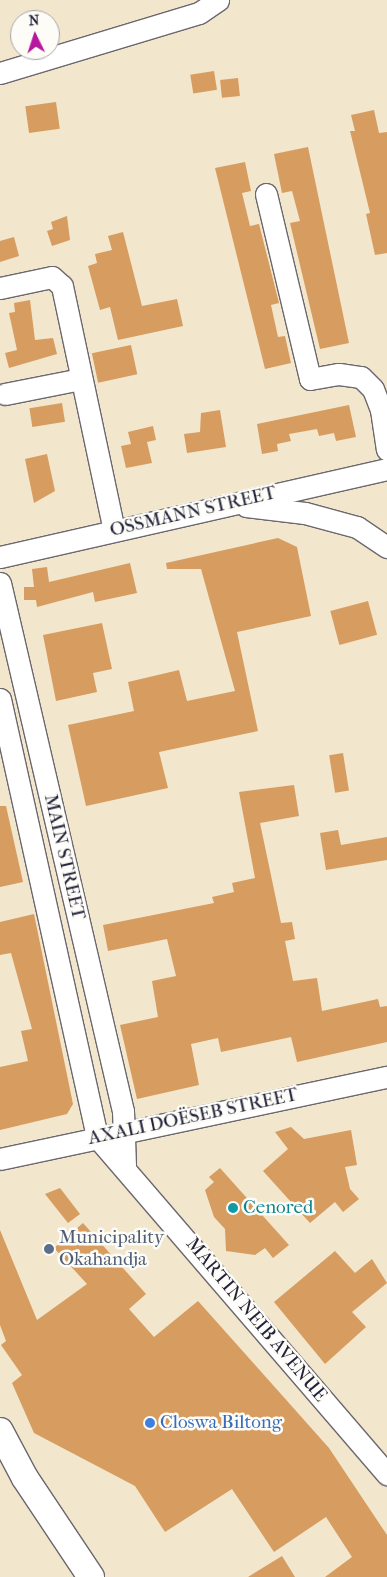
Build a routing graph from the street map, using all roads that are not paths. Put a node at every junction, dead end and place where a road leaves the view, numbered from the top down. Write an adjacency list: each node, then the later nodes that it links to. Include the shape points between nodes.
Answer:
1 (218, 0): 2 (street, via 199,13)
2 (0, 73)
3 (266, 194): 7 (street, via 310,379 339,374 361,377 373,389 381,410)
4 (0, 288): 5 (street, via 52,277 58,280)
5 (81, 379): 6 (street); 10 (street)
6 (5, 394)
7 (387, 450)
8 (387, 469): 9 (street, OSSMANN STREET)
9 (228, 504): 10 (street, OSSMANN STREET); 11 (street, via 305,513 357,527)
10 (114, 530): 12 (street, OSSMANN STREET)
11 (387, 547)
12 (0, 558)
13 (0, 583): 16 (street, MAIN STREET)
14 (0, 699): 17 (street, MAIN STREET)
15 (387, 1077): 16 (street, AXALI DOËSEB STREET)
16 (126, 1131): 17 (street, AXALI DOËSEB STREET); 19 (street)
17 (97, 1137): 18 (street, AXALI DOËSEB STREET); 19 (street, MARTIN NEIB AVENUE)
18 (0, 1158)
19 (125, 1166): 21 (street, MARTIN NEIB AVENUE)
20 (0, 1431): 22 (main road, via 25,1478)
21 (387, 1474)
22 (91, 1577)

